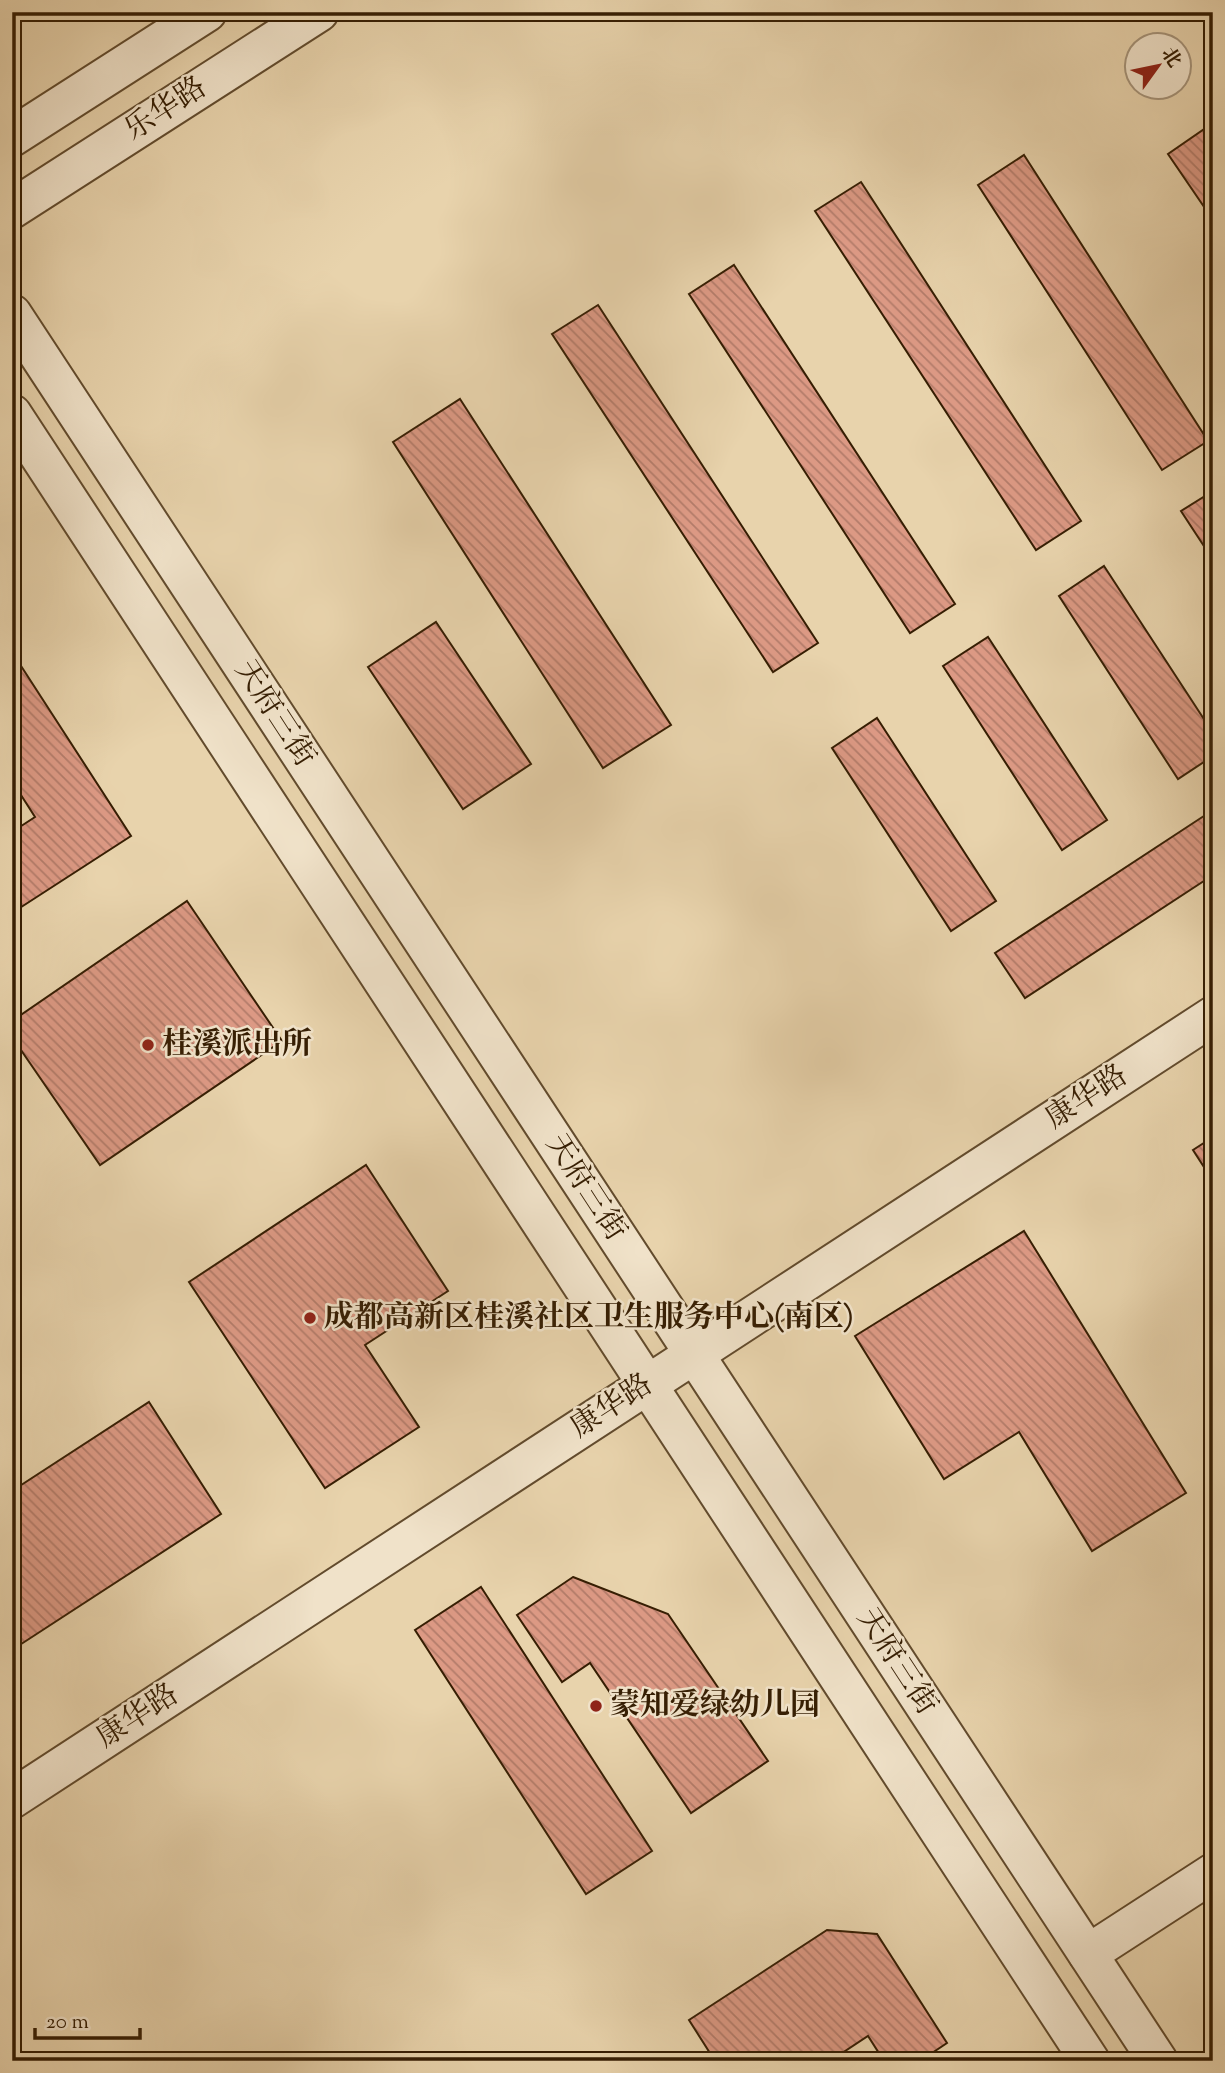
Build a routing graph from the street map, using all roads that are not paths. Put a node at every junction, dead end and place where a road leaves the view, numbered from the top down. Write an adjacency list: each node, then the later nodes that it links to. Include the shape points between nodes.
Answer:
1 (207, 12): 3 (street, 乐华路)
2 (319, 12): 4 (street, 乐华路)
3 (12, 136)
4 (12, 209)
5 (12, 314): 8 (street, 天府三街)
6 (12, 414): 9 (street, 天府三街)
7 (1213, 1016): 8 (street, 康华路)
8 (694, 1354): 9 (street, 康华路); 12 (street, 天府三街)
9 (647, 1384): 10 (street, 康华路); 13 (street, 天府三街)
10 (12, 1799)
11 (1213, 1873): 12 (street)
12 (1088, 1954): 14 (street, 天府三街)
13 (1090, 2061)
14 (1158, 2061)

